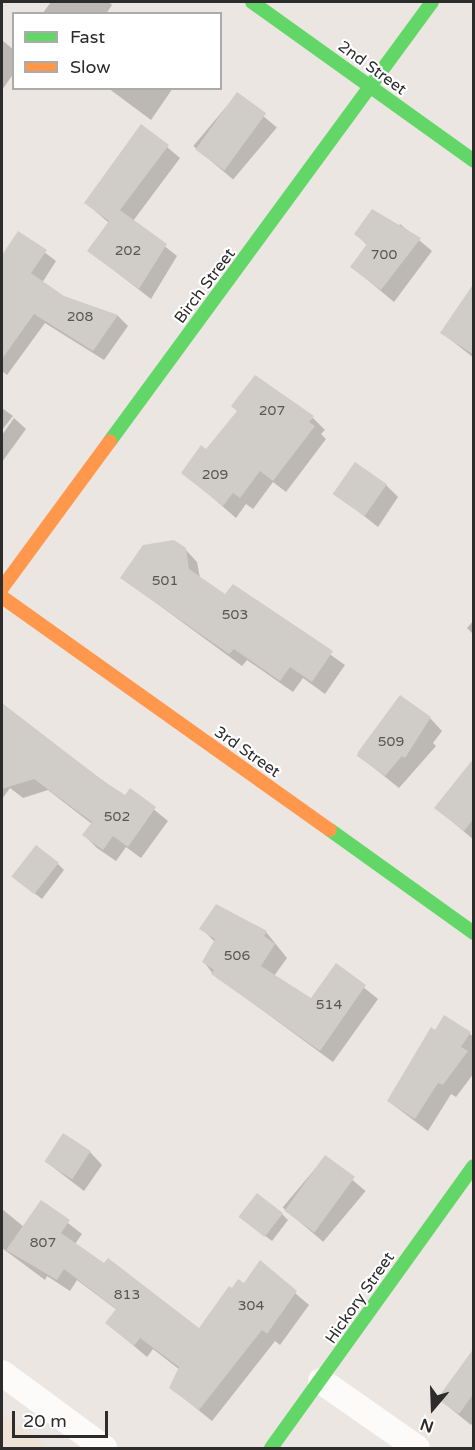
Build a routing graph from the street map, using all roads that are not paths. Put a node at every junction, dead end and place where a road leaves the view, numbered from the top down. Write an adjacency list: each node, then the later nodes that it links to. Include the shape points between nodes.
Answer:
1 (252, 2): 3 (street, 2nd Street)
2 (432, 2): 3 (street, Birch Street)
3 (371, 88): 4 (street, 2nd Street); 5 (street, Birch Street)
4 (474, 161)
5 (2, 588)
6 (2, 597): 7 (street, 3rd Street)
7 (474, 933)
8 (474, 1166): 10 (street, Hickory Street)
9 (2, 1373): 11 (street)
10 (321, 1381): 12 (street, Hickory Street); 13 (street)
11 (104, 1449)
12 (271, 1449)
13 (417, 1449)

